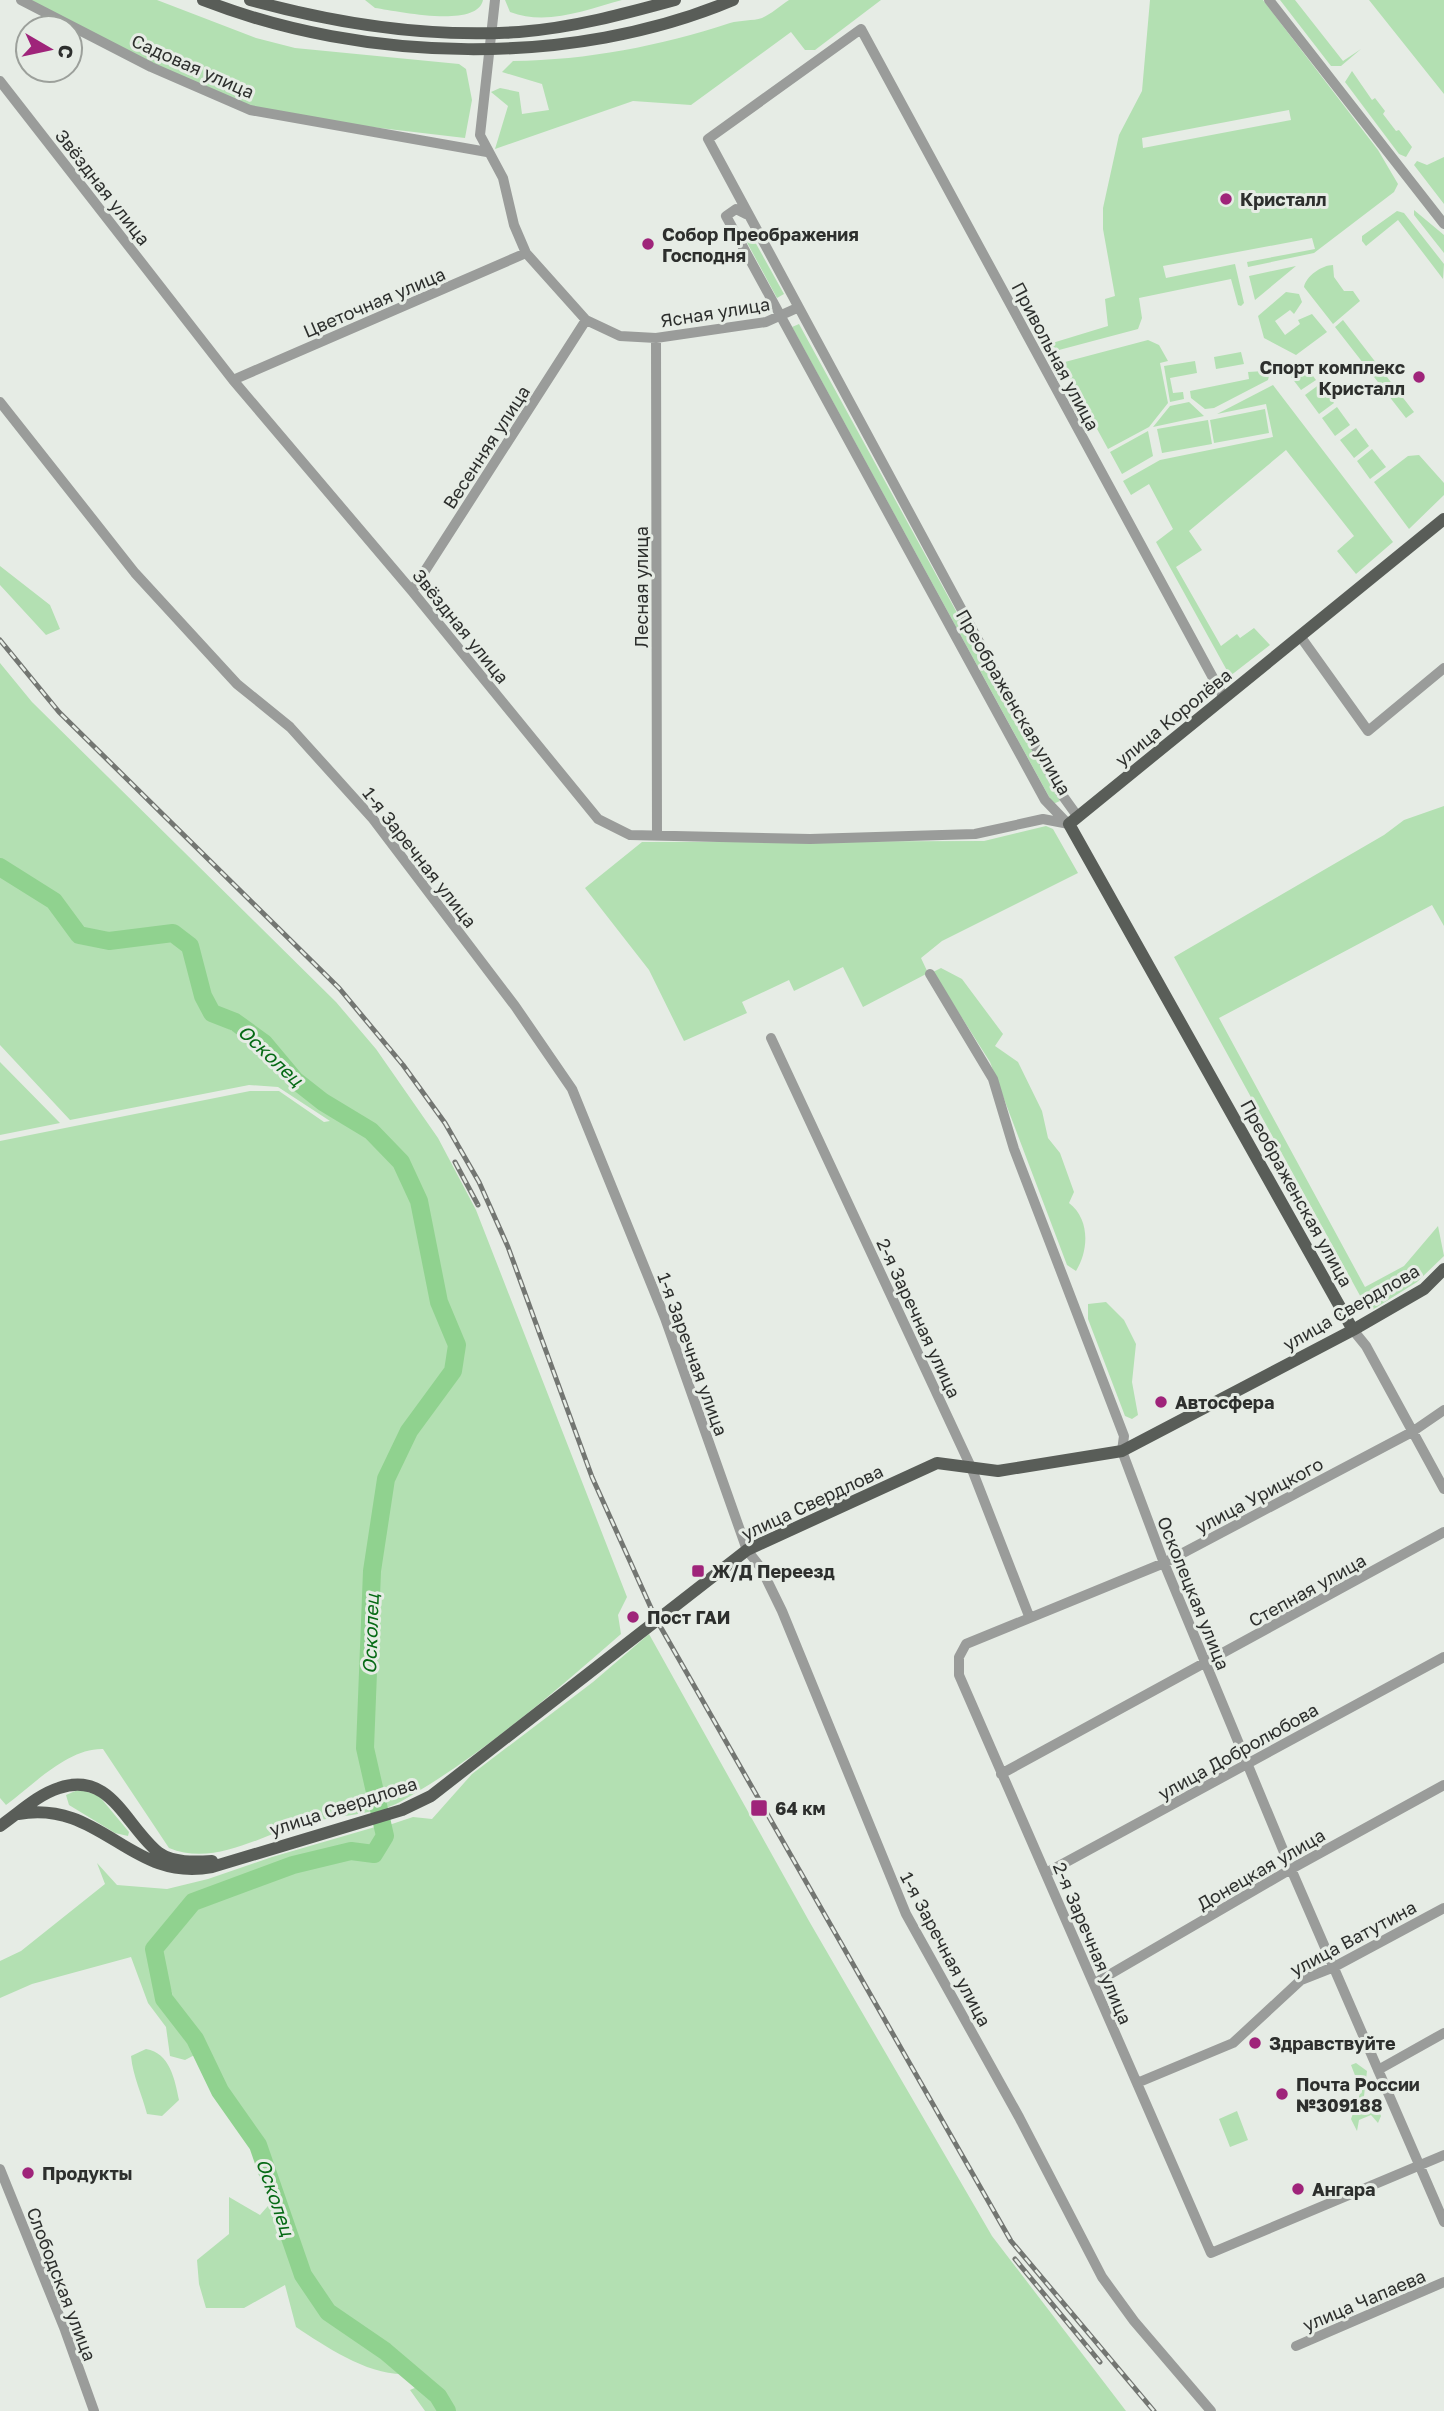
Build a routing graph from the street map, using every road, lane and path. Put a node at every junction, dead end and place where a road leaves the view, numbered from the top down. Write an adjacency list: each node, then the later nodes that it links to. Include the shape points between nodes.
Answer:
1 (21, 0): 12 (street, Садовая улица, via 151,67 250,110)
2 (203, 0): 10 (main road, via 314,35 371,43)
3 (250, 0): 9 (main road, via 354,25)
4 (495, 0): 9 (street)
5 (675, 0): 9 (main road, via 570,25)
6 (733, 0): 10 (main road, via 678,20 603,38)
7 (1269, 0): 14 (street)
8 (861, 29): 13 (street, Преображенская улица, via 708,139); 26 (street, Привольная улица)
9 (491, 32): 10 (street)
10 (490, 47): 12 (street, via 480,135)
11 (0, 81): 20 (street, Звёздная улица)
12 (487, 152): 15 (street, Ясная улица, via 503,178)
13 (746, 214): 16 (street, Преображенская улица); 17 (street, Преображенская улица, via 736,209 726,216)
14 (1444, 224)
15 (526, 253): 18 (street, Ясная улица); 20 (street, Цветочная улица)
16 (797, 308): 17 (street, Ясная улица); 27 (street, Преображенская улица)
17 (781, 317): 19 (street, Ясная улица); 27 (street, Преображенская улица, via 1045,800)
18 (586, 320): 19 (street, Ясная улица, via 620,336); 23 (street, Весенняя улица)
19 (656, 338): 28 (street, Лесная улица)
20 (233, 380): 23 (street, Звёздная улица)
21 (0, 402): 39 (street, 1-я Заречная улица, via 135,573 236,684 290,727 373,819 572,1089 665,1318)
22 (1444, 519): 24 (main road, улица Королёва)
23 (412, 591): 28 (street, Звёздная улица, via 598,819 630,835)
24 (1300, 636): 25 (street, via 1368,731); 26 (main road, улица Королёва)
25 (1444, 668)
26 (1224, 698): 27 (main road, улица Королёва)
27 (1073, 821): 28 (street, Звёздная улица, via 1043,819 975,834 810,839); 32 (main road, Преображенская улица)
28 (657, 836)
29 (930, 974): 35 (street, Осколецкая улица, via 992,1079 1014,1149 1124,1436)
30 (771, 1038): 36 (street, 2-я Заречная улица)
31 (1444, 1269): 32 (main road, улица Свердлова, via 1424,1289)
32 (1353, 1330): 34 (street); 35 (main road, улица Свердлова)
33 (1444, 1410): 34 (street, улица Урицкого)
34 (1412, 1432): 37 (street); 40 (street, улица Урицкого)
35 (1122, 1451): 36 (main road, улица Свердлова, via 998,1471); 40 (street, Осколецкая улица)
36 (971, 1467): 39 (main road, улица Свердлова, via 937,1463); 41 (street, 2-я Заречная улица)
37 (1444, 1489)
38 (1444, 1532): 44 (street, Степная улица)
39 (747, 1550): 50 (main road, улица Свердлова, via 431,1796 402,1810); 66 (street, 1-я Заречная улица, via 782,1611 906,1914 1102,2277)
40 (1164, 1563): 41 (street, улица Урицкого); 44 (street, Осколецкая улица)
41 (1029, 1616): 42 (street, улица Урицкого)
42 (966, 1644): 46 (street, 2-я Заречная улица, via 959,1657 959,1675)
43 (1444, 1657): 45 (street, улица Добролюбова)
44 (1205, 1664): 45 (street, Осколецкая улица); 46 (street, Степная улица)
45 (1249, 1763): 51 (street, Осколецкая улица); 52 (street, улица Добролюбова)
46 (1001, 1774): 52 (street, 2-я Заречная улица)
47 (1444, 1785): 51 (street, Донецкая улица)
48 (19, 1814): 49 (main road, улица Свердлова); 50 (main road, улица Свердлова, via 58,1812 167,1868 202,1869); 50 (main road, улица Свердлова, via 59,1788 92,1785 106,1792 160,1854 176,1860)
49 (0, 1826)
50 (233, 1859)
51 (1291, 1869): 54 (street, Осколецкая улица); 55 (street, Донецкая улица)
52 (1046, 1873): 55 (street, 2-я Заречная улица)
53 (1444, 1908): 54 (street, улица Ватутина)
54 (1334, 1967): 57 (street, Осколецкая улица); 58 (street, улица Ватутина, via 1301,1980 1233,2043)
55 (1095, 1983): 58 (street, 2-я Заречная улица)
56 (1444, 2033): 57 (street)
57 (1378, 2070): 60 (street, Осколецкая улица)
58 (1137, 2083): 60 (street, 2-я Заречная улица, via 1211,2253)
59 (1444, 2155): 60 (street)
60 (1419, 2168): 62 (street, Осколецкая улица)
61 (0, 2169): 65 (street, Слободская улица)
62 (1444, 2222)
63 (1444, 2282): 64 (street, улица Чапаева)
64 (1296, 2346)
65 (94, 2411)
66 (1211, 2411)

